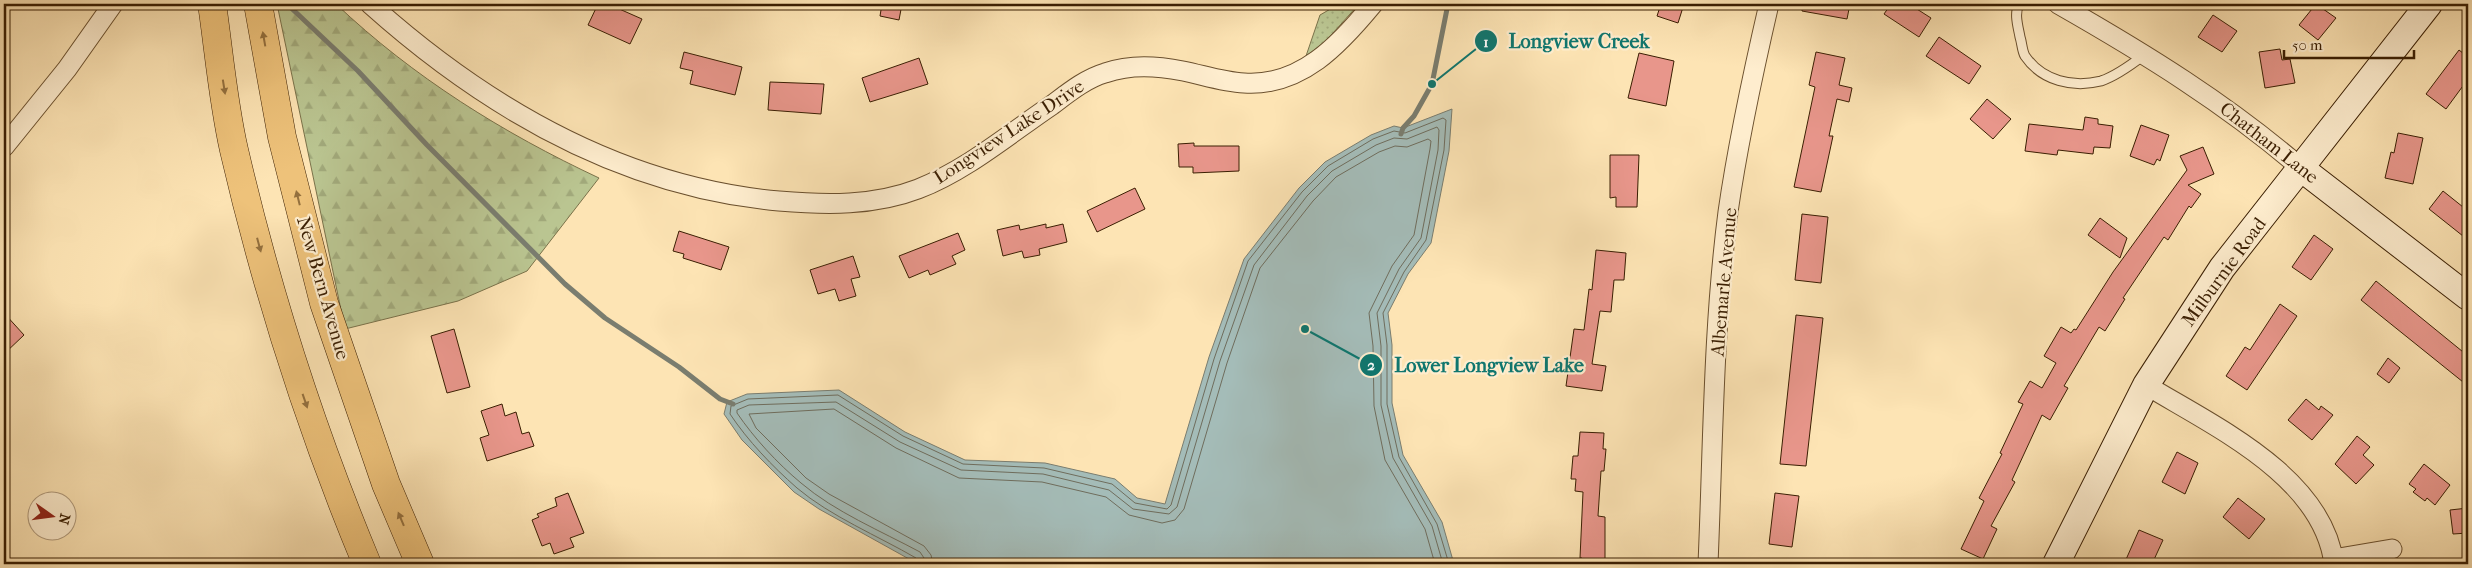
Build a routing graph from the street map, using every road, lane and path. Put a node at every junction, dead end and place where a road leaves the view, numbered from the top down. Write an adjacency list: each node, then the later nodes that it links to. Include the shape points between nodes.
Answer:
1 (114, 4): 11 (street, via 68,69)
2 (212, 4): 17 (main road, one-way to 17, via 234,148 270,290 332,480)
3 (258, 4): 18 (main road, New Bern Avenue, one-way to 3, via 386,484 324,303 282,137)
4 (370, 4): 5 (street, Longview Lake Drive, via 450,70 509,110 610,160 702,190 739,197 833,203 896,196 940,180 1105,72 1160,67 1247,83 1290,76 1329,52)
5 (1373, 4)
6 (1769, 4): 19 (street, Albemarle Avenue, via 1742,122 1728,213)
7 (2019, 4): 10 (lane, via 2017,24 2024,55 2045,76 2077,84 2102,80)
8 (2429, 4): 12 (street, Milburnie Road)
9 (2066, 6): 10 (street, Chatham Lane)
10 (2144, 55): 12 (street, Chatham Lane, via 2258,131)
11 (4, 147)
12 (2302, 169): 13 (street, Chatham Lane); 14 (street, Milburnie Road, via 2222,268)
13 (2468, 297)
14 (2146, 386): 16 (street, via 2223,432 2278,470 2314,513); 20 (street, Milburnie Road)
15 (2392, 549): 16 (street)
16 (2334, 561)
17 (367, 564)
18 (420, 564)
19 (1708, 564)
20 (2056, 564)

